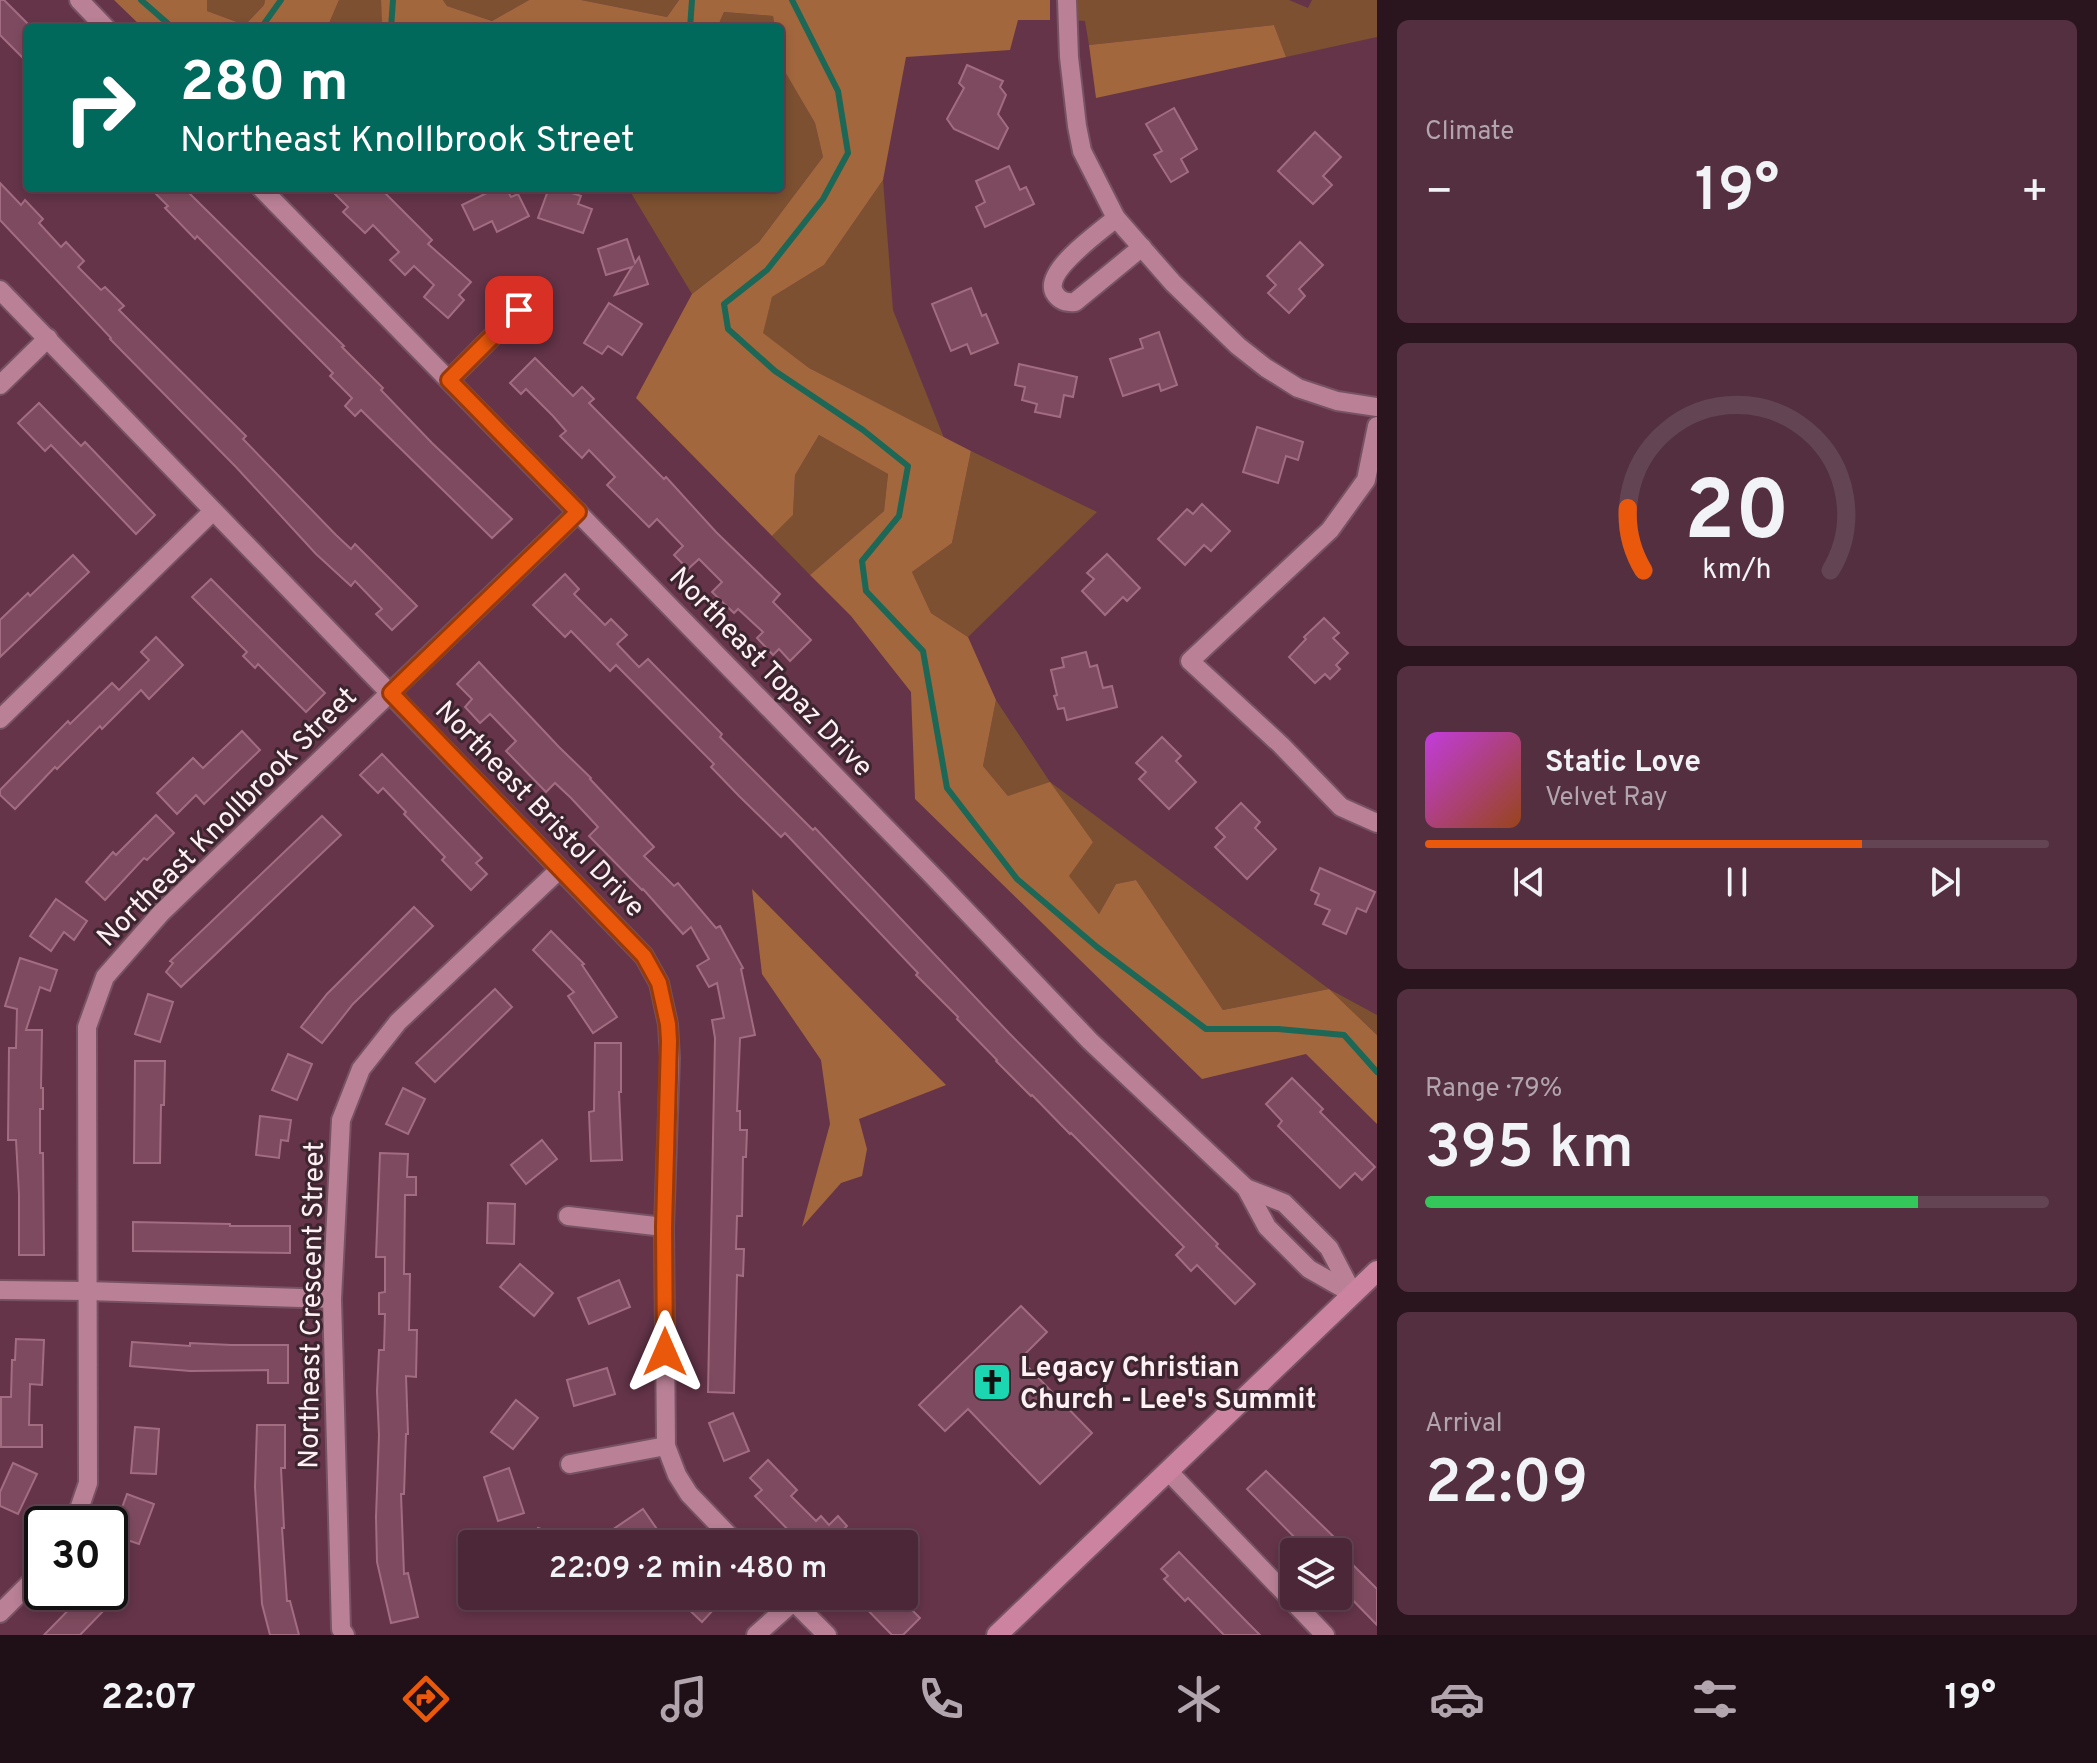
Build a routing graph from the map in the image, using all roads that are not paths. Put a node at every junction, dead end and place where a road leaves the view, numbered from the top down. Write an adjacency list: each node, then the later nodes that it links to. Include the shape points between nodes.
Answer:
1 (79, 0): 3 (street)
2 (1067, 0): 5 (street, via 1082,151)
3 (102, 24)
4 (265, 192): 10 (street, Northeast Topaz Drive)
5 (1116, 218): 6 (street); 6 (street, via 1062,264 1053,277 1052,289 1059,298 1075,302)
6 (1142, 247): 12 (street, via 1173,283 1266,368 1298,388)
7 (0, 290): 9 (street, Northeast Bristol Drive)
8 (539, 290): 10 (street)
9 (48, 338): 11 (street); 14 (street, Northeast Bristol Drive)
10 (449, 380): 15 (street, Northeast Topaz Drive)
11 (0, 385)
12 (1377, 407)
13 (1377, 426): 18 (street, via 1366,480 1330,530 1190,661 1341,807)
14 (213, 511): 16 (street, Northeast Bristol Drive); 17 (street)
15 (578, 512): 16 (street, Northeast Knollbrook Street); 20 (street, Northeast Topaz Drive, via 1090,1041)
16 (391, 693): 19 (street, Northeast Bristol Drive); 25 (street, Northeast Knollbrook Street, via 161,913 105,977 87,1027)
17 (0, 719)
18 (1377, 823)
19 (560, 869): 22 (street, Northeast Bristol Drive, via 644,956 659,983 670,1058); 27 (street, Northeast Crescent Street, via 398,1022 361,1069 341,1120)
20 (1246, 1188): 26 (street, Northeast Topaz Drive, via 1267,1227 1309,1269); 26 (street, Northeast Topaz Drive, via 1284,1203 1329,1248)
21 (568, 1216): 22 (street)
22 (664, 1227): 28 (street, Northeast Bristol Drive)
23 (1377, 1271): 26 (street)
24 (0, 1290): 25 (street)
25 (88, 1291): 27 (street); 31 (street, Northeast Knollbrook Street, via 88,1483)
26 (1353, 1294): 30 (street)
27 (332, 1299): 37 (street, Northeast Crescent Street)
28 (666, 1446): 29 (street); 32 (street, Northeast Bristol Drive, via 689,1494)
29 (570, 1464)
30 (1168, 1471): 40 (street); 41 (street)
31 (80, 1506)
32 (724, 1530)
33 (24, 1589): 36 (street)
34 (780, 1610): 38 (street)
35 (802, 1610): 39 (street)
36 (0, 1613)
37 (345, 1635)
38 (756, 1635)
39 (827, 1635)
40 (998, 1635)
41 (1325, 1635)

